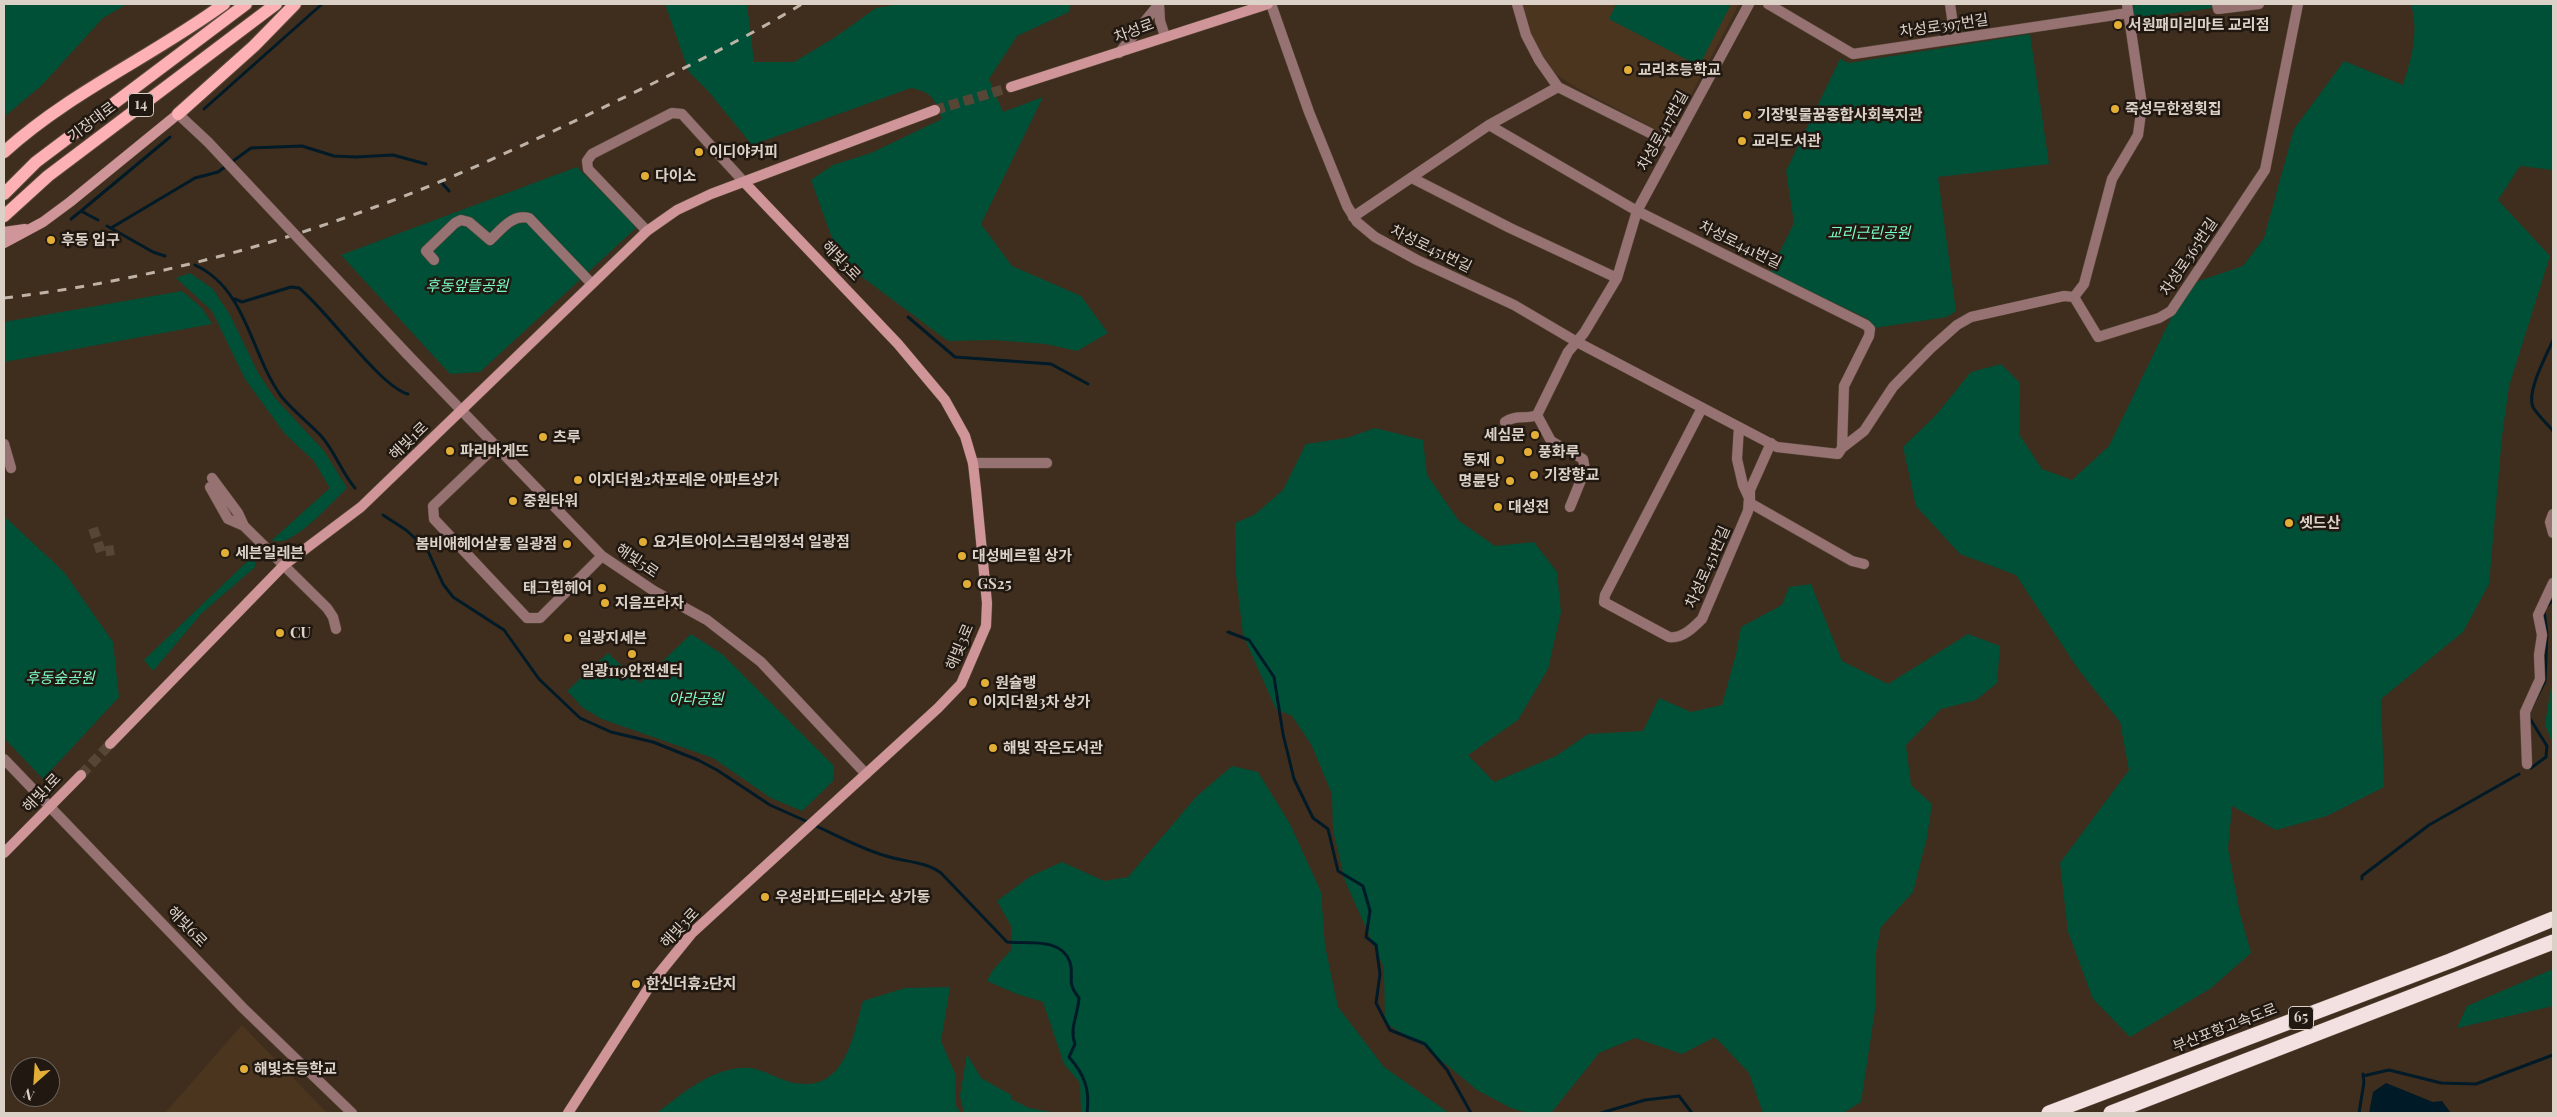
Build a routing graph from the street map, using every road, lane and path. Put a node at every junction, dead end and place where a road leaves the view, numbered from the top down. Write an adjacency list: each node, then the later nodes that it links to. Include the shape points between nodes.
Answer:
1 (224, 4): 25 (main road, via 187,32 110,76 26,131)
2 (246, 4): 28 (main road, 기장대로 / 14, via 36,162)
3 (276, 4): 30 (main road, 기장대로 / 14, via 48,176)
4 (295, 4): 22 (main road, via 254,46)
5 (1159, 4): 16 (street); 18 (street)
6 (1268, 4): 16 (street, 차성로)
7 (1272, 4): 31 (street, 차성로451번길, via 1309,112)
8 (1517, 4): 20 (street, via 1526,35)
9 (1749, 4): 24 (street, 차성로417번길)
10 (1768, 4): 17 (street, 차성로397번길, via 1853,54)
11 (1950, 4): 17 (street)
12 (2217, 4): 13 (street, via 2218,9)
13 (2259, 4)
14 (2298, 4): 39 (street, 차성로365번길, via 2265,170 2171,311 2159,318 2098,337)
15 (2128, 8): 17 (street, 차성로397번길); 39 (street, via 2142,105 2141,120 2138,135 2112,179 2084,284)
16 (1165, 36): 18 (street, 차성로)
17 (1955, 39)
18 (1119, 53): 19 (street, 차성로)
19 (1011, 87)
20 (1558, 87): 23 (street); 24 (street)
21 (935, 110): 27 (street)
22 (178, 114): 32 (street); 42 (street, 해빛5로, bridge)
23 (1489, 125): 26 (street); 29 (street, 차성로441번길)
24 (1672, 144): 29 (street, 차성로417번길)
25 (4, 152)
26 (1412, 178): 31 (street); 37 (street)
27 (744, 182): 33 (street, 해빛1로, via 677,210); 33 (street, via 682,114 672,113 592,154 586,161 588,169); 50 (street, 해빛3로, via 869,312 945,400 965,436)
28 (4, 194)
29 (1637, 211): 37 (street, 차성로417번길); 49 (street, 차성로441번길, via 1866,325 1870,330 1869,336 1844,386)
30 (6, 213)
31 (1354, 217): 40 (street, 차성로451번길, via 1394,249 1514,305)
32 (33, 228): 34 (street); 35 (street)
33 (647, 231): 38 (street, 해빛1로)
34 (4, 232)
35 (4, 243)
36 (434, 260): 38 (street, via 426,251 455,223 461,220 469,222 490,240 514,218 521,216 529,218)
37 (1618, 278): 40 (street, 차성로417번길)
38 (591, 282): 42 (street, 해빛1로)
39 (2074, 297): 49 (street, 차성로451번길, via 2064,296 1971,317 1957,325 1893,387 1864,431)
40 (1577, 342): 41 (street, 차성로451번길); 43 (street, 차성로417번길, via 1568,352)
41 (1702, 408): 45 (street, 차성로451번길); 54 (street, 차성로451번길, via 1604,602 1669,637 1675,638 1692,630 1702,619 1745,522)
42 (462, 409): 48 (street, 해빛5로); 60 (street, 해빛1로, via 358,510)
43 (1537, 415): 44 (street, via 1529,418 1517,416); 55 (street, via 1551,440 1583,459 1585,470)
44 (1505, 422)
45 (1739, 426): 46 (street, 차성로451번길); 54 (street, 차성로451번길, via 1737,459)
46 (1771, 443): 49 (street, 차성로451번길, via 1786,449 1838,454); 54 (street, 차성로451번길)
47 (4, 444): 52 (street)
48 (497, 445): 58 (street, 해빛5로); 58 (street, via 433,506 432,512 434,519 527,618 540,618)
49 (1842, 448)
50 (973, 463): 51 (street); 66 (street, 해빛3로, via 986,626 961,684)
51 (1047, 463)
52 (11, 468)
53 (210, 480): 60 (street, via 238,513 244,526)
54 (1749, 498): 59 (street, 차성로451번길, via 1758,509 1852,561)
55 (1570, 507)
56 (2553, 514): 57 (street, via 2550,522)
57 (2553, 533)
58 (602, 556): 66 (street, 해빛5로, via 654,591 707,620 761,662)
59 (1864, 564)
60 (284, 565): 62 (street, via 327,608); 63 (street, 해빛1로)
61 (2553, 583): 65 (street, via 2538,615 2542,635 2540,679 2525,712)
62 (336, 629)
63 (110, 744)
64 (4, 759): 68 (street, 해빛6로)
65 (2528, 764)
66 (866, 774): 73 (street, 해빛3로, via 692,933 653,981)
67 (81, 775): 68 (street, 해빛1로)
68 (51, 806): 69 (street, 해빛1로); 72 (street, 해빛6로, via 243,1008)
69 (4, 853)
70 (2553, 920): 74 (highway, 부산포항고속도로 / 65)
71 (2553, 942): 75 (highway, 65)
72 (352, 1113)
73 (568, 1113)
74 (2049, 1113)
75 (2111, 1113)

